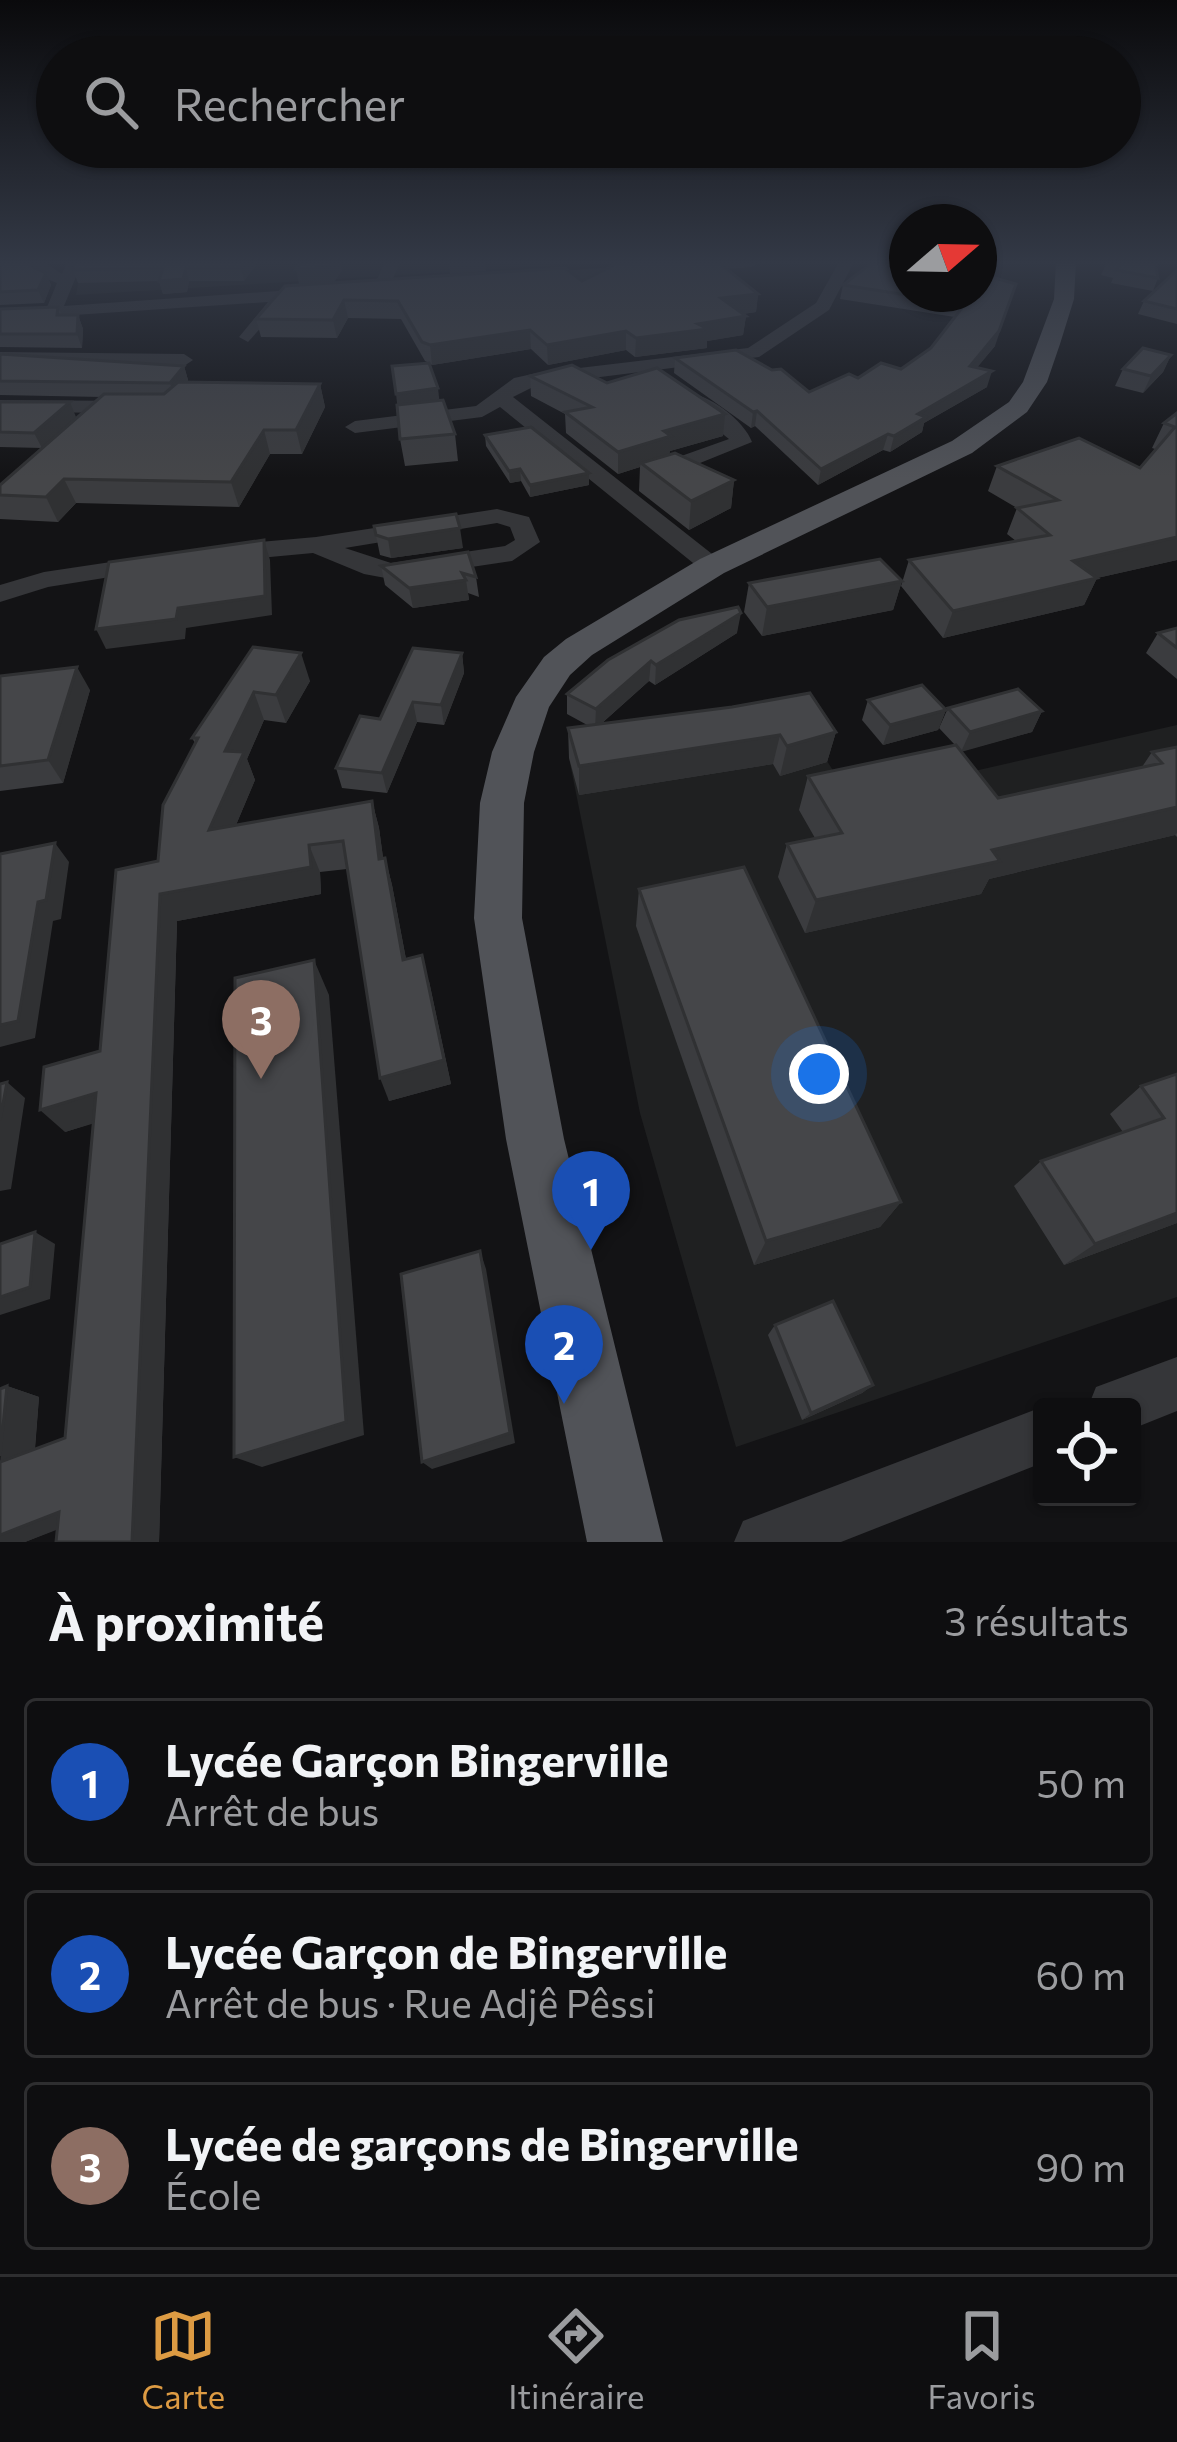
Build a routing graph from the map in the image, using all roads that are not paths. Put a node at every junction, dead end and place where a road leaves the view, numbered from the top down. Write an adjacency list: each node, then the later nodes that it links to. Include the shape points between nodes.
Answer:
1 (251, 334): 4 (street)
2 (783, 334): 7 (street, via 758,351)
3 (1052, 334): 14 (main road, via 1018,406 962,447)
4 (248, 337)
5 (0, 358): 6 (street)
6 (184, 360)
7 (644, 367): 8 (street, via 520,382); 12 (street, via 742,439)
8 (501, 398): 11 (street, via 482,411); 12 (street)
9 (0, 406): 10 (street, via 97,415)
10 (150, 407)
11 (355, 427)
12 (614, 487): 14 (street)
13 (316, 544): 13 (street, via 496,516 520,522 528,542 512,553 391,571); 15 (street, via 44,580)
14 (712, 566): 19 (main road, via 557,666 530,706 502,803 498,918 535,1138)
15 (0, 594)
16 (1177, 1384): 17 (street)
17 (1140, 1398)
18 (1033, 1439): 20 (street)
19 (625, 1542)
20 (764, 1542)

